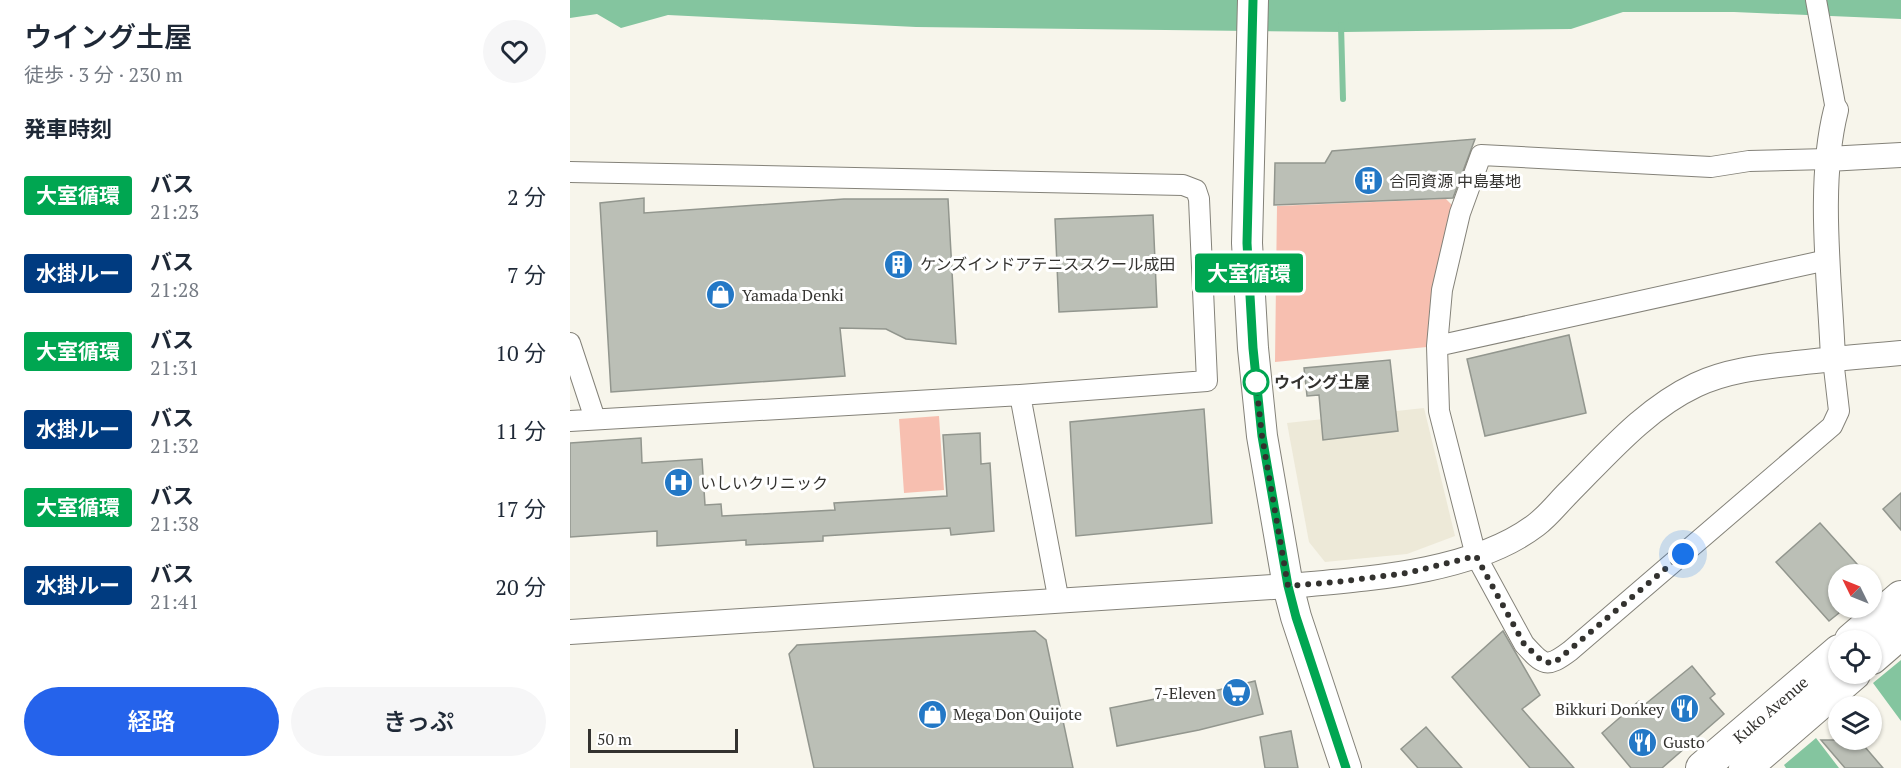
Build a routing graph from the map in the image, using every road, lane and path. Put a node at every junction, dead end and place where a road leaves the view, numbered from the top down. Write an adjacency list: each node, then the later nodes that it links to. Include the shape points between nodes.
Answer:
1 (1253, 0): 16 (main road, via 1247,243 1253,348 1262,436)
2 (1816, 0): 3 (street)
3 (1836, 110): 5 (street)
4 (1901, 155): 5 (street)
5 (1828, 159): 7 (street); 9 (street, via 1712,166 1480,155 1460,213 1442,290)
6 (570, 172): 12 (street, via 1183,185 1196,190 1207,381)
7 (1827, 260): 9 (street); 11 (street)
8 (570, 343): 13 (street)
9 (1437, 346): 15 (street, via 1439,411)
10 (1901, 353): 11 (street)
11 (1833, 359): 15 (street, via 1743,369 1696,384 1633,427 1537,524 1506,544); 15 (street, via 1839,411 1832,426 1554,663 1543,662 1524,644)
12 (1020, 395): 13 (street); 18 (street)
13 (595, 419): 14 (street)
14 (570, 420)
15 (1476, 556): 16 (street, via 1407,573)
16 (1288, 586): 18 (street); 25 (main road)
17 (1901, 597): 19 (highway)
18 (1059, 602): 20 (street)
19 (1863, 630)
20 (570, 632)
21 (1901, 633): 22 (highway)
22 (1882, 649)
23 (1828, 660): 26 (highway, Kuko Avenue)
24 (1842, 684): 27 (highway, Kuko Avenue)
25 (1346, 768)
26 (1702, 768)
27 (1744, 768)

